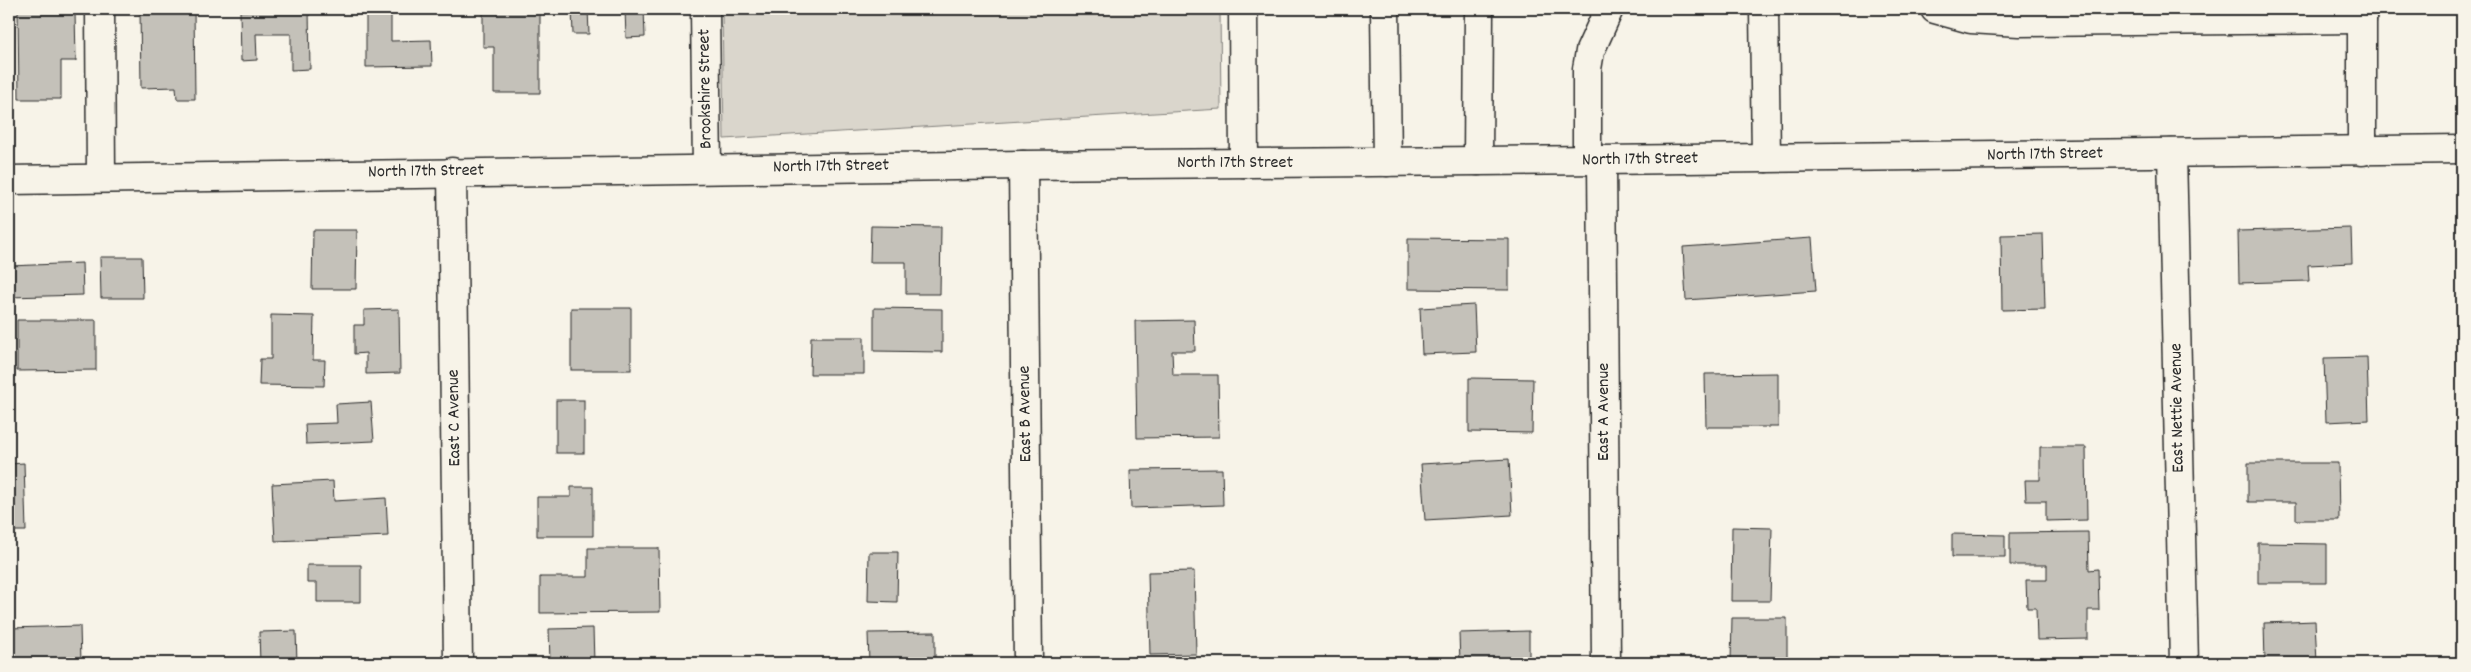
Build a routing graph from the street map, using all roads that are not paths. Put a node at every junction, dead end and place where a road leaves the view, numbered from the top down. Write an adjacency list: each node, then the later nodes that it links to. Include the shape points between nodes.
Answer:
1 (100, 9): 21 (street)
2 (705, 9): 19 (street, Brookshire Street)
3 (1243, 9): 17 (street)
4 (1385, 9): 16 (street)
5 (1480, 9): 15 (street)
6 (1609, 9): 14 (street, East A Avenue, via 1590,51 1587,69)
7 (1764, 9): 13 (street)
8 (1935, 9): 9 (street, via 1971,19 2019,22)
9 (2362, 14): 10 (street)
10 (2362, 150): 11 (street, North 17th Street); 12 (street, North 17th Street)
11 (2462, 150)
12 (2172, 153): 13 (street, North 17th Street); 26 (street, East Nettie Avenue)
13 (1766, 158): 14 (street, North 17th Street)
14 (1595, 160): 15 (street, North 17th Street); 25 (street, East A Avenue)
15 (1478, 161): 16 (street, North 17th Street)
16 (1387, 162): 17 (street, North 17th Street)
17 (1244, 163): 18 (street, North 17th Street)
18 (1023, 164): 19 (street, North 17th Street); 24 (street, East B Avenue)
19 (707, 169): 20 (street, North 17th Street)
20 (452, 172): 21 (street, North 17th Street); 23 (street, East C Avenue)
21 (101, 178): 22 (street, North 17th Street)
22 (9, 180)
23 (458, 663)
24 (1028, 663)
25 (1606, 663)
26 (2184, 663)

